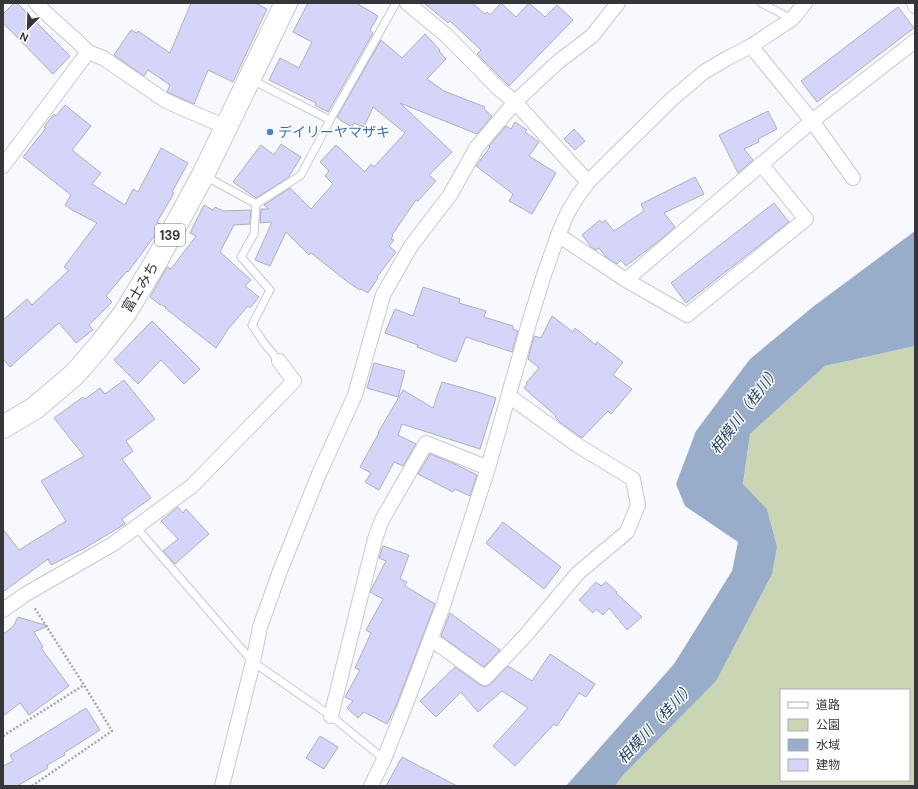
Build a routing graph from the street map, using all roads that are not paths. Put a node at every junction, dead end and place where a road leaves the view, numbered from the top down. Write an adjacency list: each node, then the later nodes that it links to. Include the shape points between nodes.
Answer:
1 (36, 3): 13 (street)
2 (286, 3): 14 (highway, 富士みち / 139)
3 (396, 3): 16 (lane)
4 (407, 3): 15 (street, via 446,35)
5 (618, 3): 15 (street, via 592,36 559,61)
6 (761, 3): 10 (lane)
7 (805, 3): 10 (street)
8 (914, 3): 9 (street)
9 (915, 6)
10 (792, 19): 12 (street)
11 (915, 41): 17 (street)
12 (751, 46): 17 (street); 23 (street, via 704,72 672,99)
13 (88, 52): 18 (street, via 103,58 166,101); 20 (street)
14 (250, 79): 16 (lane); 18 (highway, 富士みち / 139)
15 (515, 102): 23 (street); 34 (street, via 477,147 450,195 410,246 383,295 355,396 319,474 280,571 260,627)
16 (330, 120): 24 (lane, via 301,175)
17 (812, 121): 19 (street); 22 (street)
18 (226, 127): 21 (highway, 富士みち / 139)
19 (761, 164): 26 (street); 26 (street, via 806,219 687,315)
20 (3, 166)
21 (203, 175): 24 (lane); 29 (highway, 富士みち / 139, via 125,313 100,345 76,374 35,408)
22 (853, 178)
23 (588, 182): 25 (street, via 567,214)
24 (256, 204): 27 (lane, via 254,234 241,257 270,290 252,325)
25 (558, 235): 26 (street); 28 (street)
26 (626, 280)
27 (280, 361): 31 (street, via 294,381 192,486)
28 (508, 396): 30 (street); 33 (street, via 577,446 633,479 638,505 627,532 578,573 526,636 485,678)
29 (3, 427)
30 (488, 468): 33 (street); 35 (street, via 426,443 382,520 374,539)
31 (136, 527): 32 (street, via 113,544); 34 (lane)
32 (3, 610)
33 (431, 639): 36 (street)
34 (253, 662): 35 (lane); 37 (street)
35 (331, 716): 36 (lane)
36 (384, 759): 38 (street)
37 (222, 786)
38 (371, 786)

